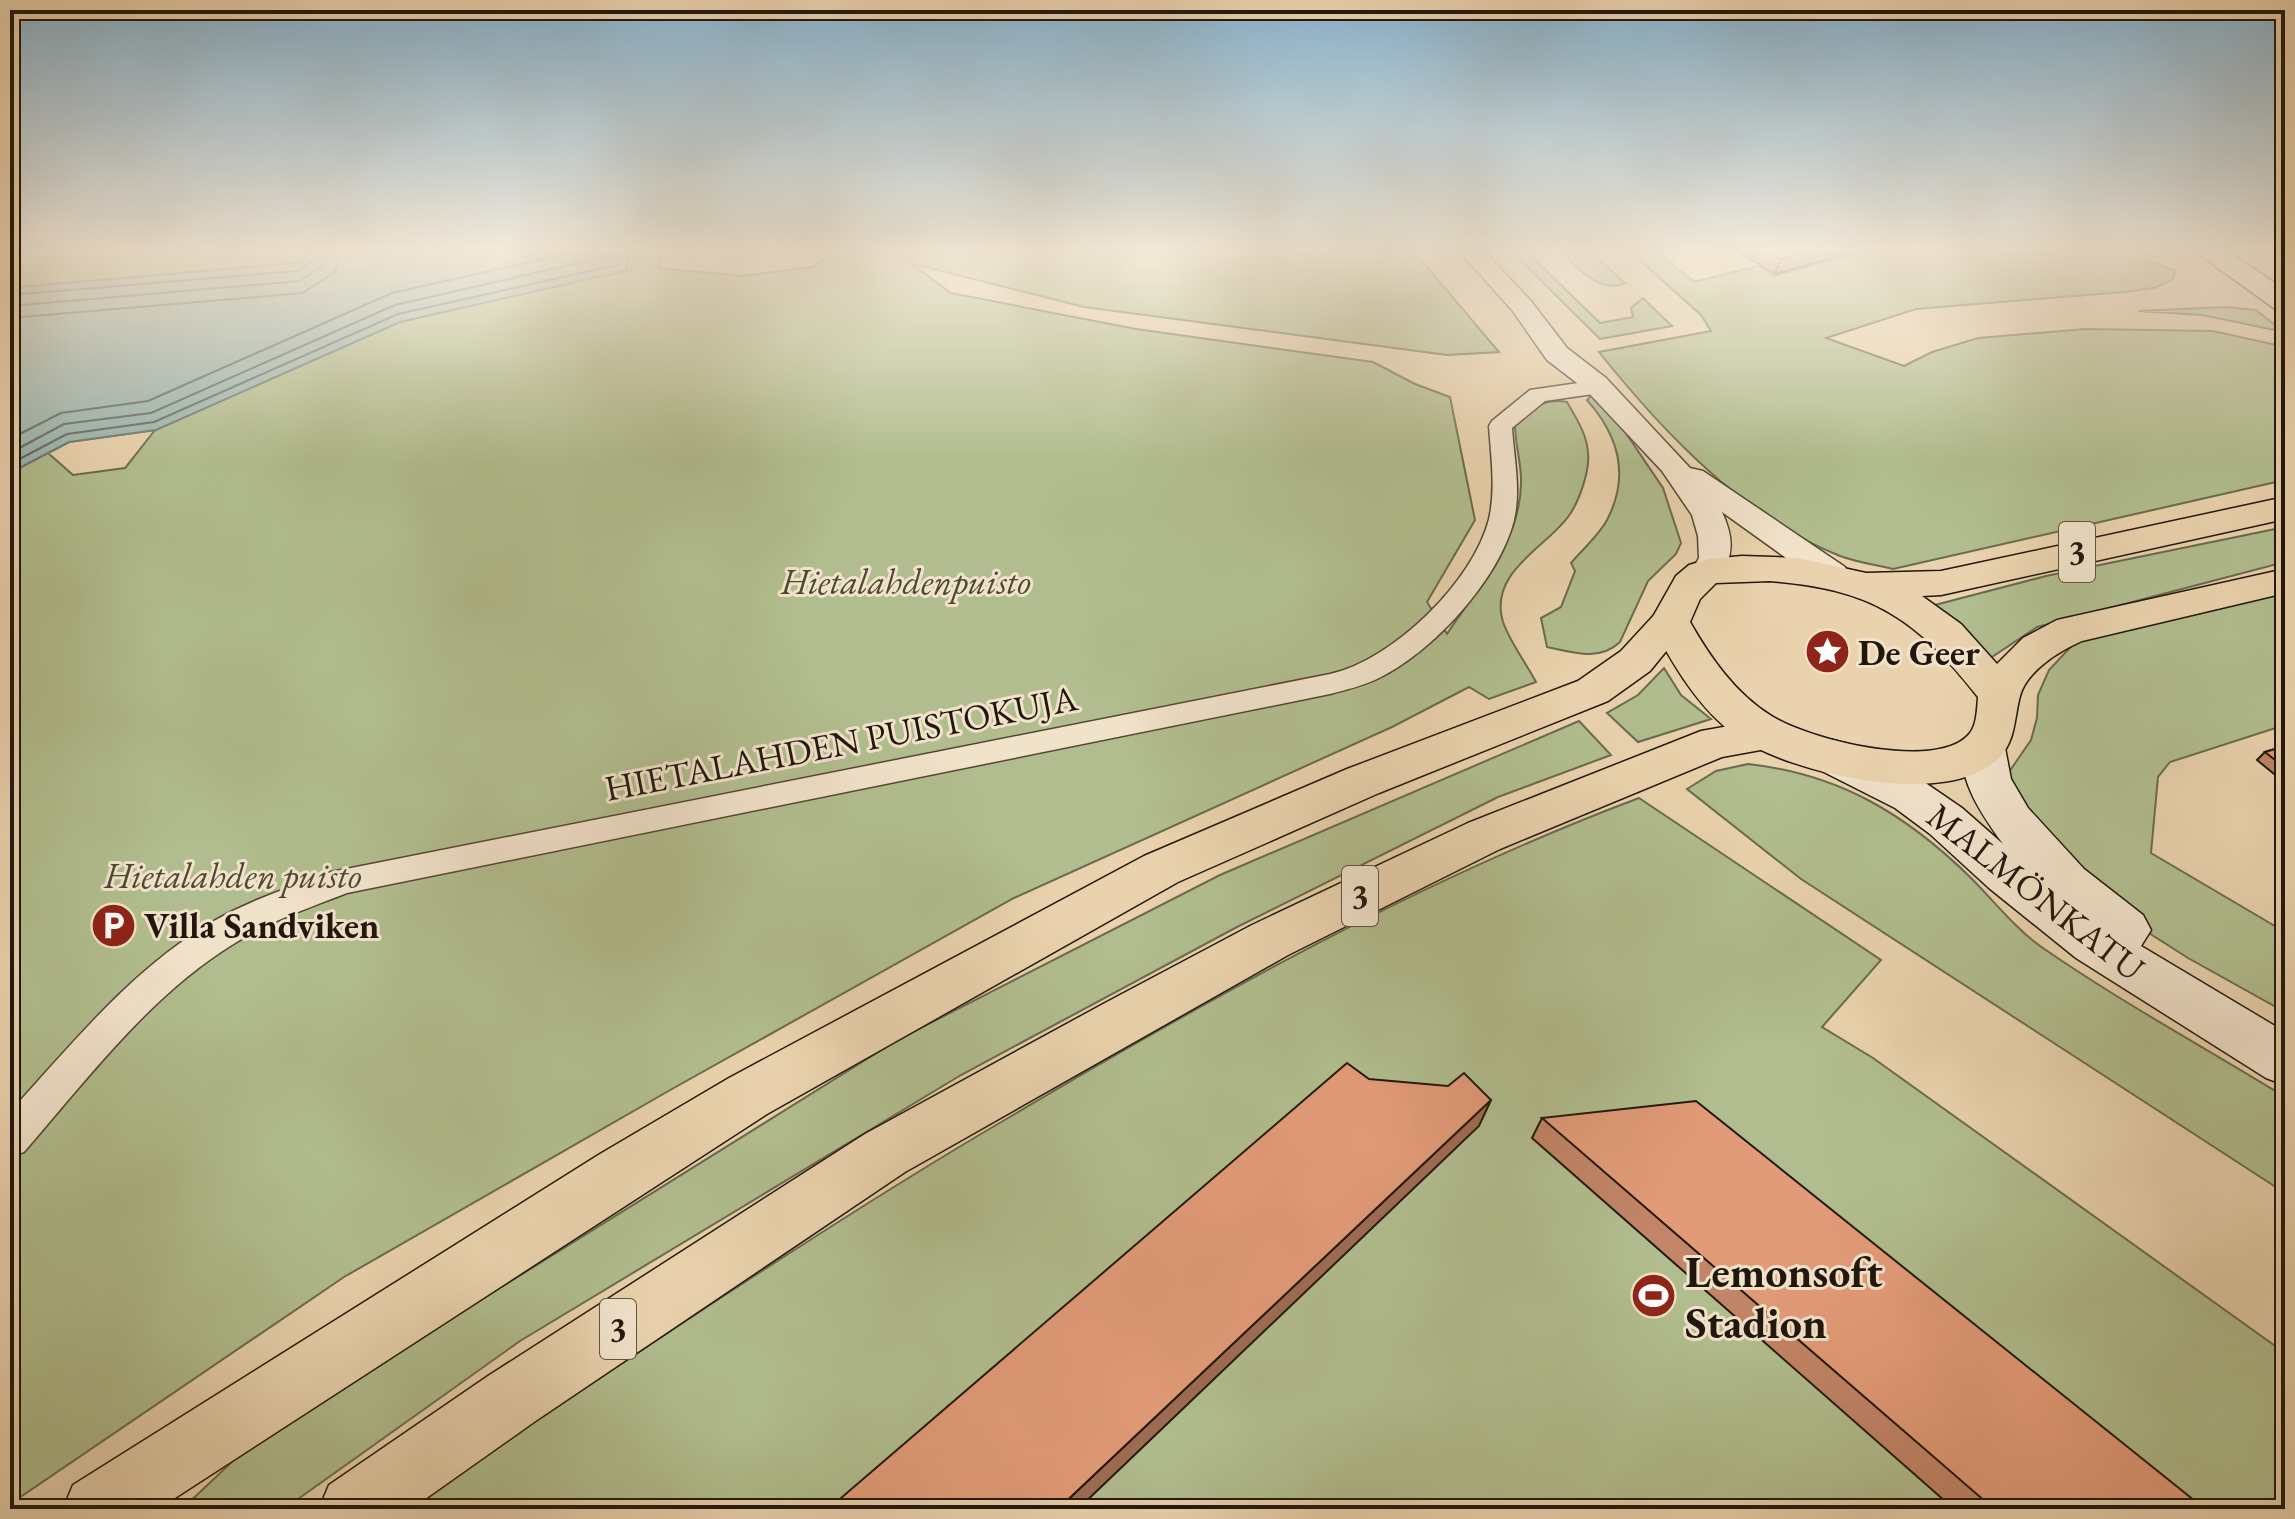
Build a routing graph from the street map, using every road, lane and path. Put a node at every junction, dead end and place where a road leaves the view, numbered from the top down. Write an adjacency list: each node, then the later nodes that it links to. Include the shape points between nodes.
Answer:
1 (1532, 320): 2 (street, via 1557,354)
2 (1598, 385): 3 (street); 15 (street, HIETALAHDEN PUISTOKUJA, via 1538,395 1500,426 1506,478 1502,520 1484,559 1452,604 1369,672 343,881 264,912 210,941 112,1028)
3 (1673, 465): 5 (street, via 1708,515 1715,558); 6 (street)
4 (2285, 508): 6 (main road, 3, via 1941,583)
5 (1707, 572): 6 (main road, 3, via 1781,568); 8 (main road, via 1682,597)
6 (1850, 580): 9 (main road, 3, via 1909,607 1945,633)
7 (2285, 581): 9 (main road, 3, via 2071,630 2041,642 2017,664)
8 (1670, 622): 10 (main road, 3, via 1692,663); 16 (main road, via 1620,676 1161,869 789,1073 620,1174)
9 (1999, 695): 11 (main road, 3, via 1997,721)
10 (1768, 735): 12 (main road, 3); 17 (main road, 3, via 1716,742 1603,786 1484,836 1270,940 885,1153)
11 (1983, 748): 12 (main road, 3, via 1958,763 1931,769); 13 (main road, MALMÖNKATU, via 1989,779 2015,824 2083,897 2183,967)
12 (1826, 753): 14 (main road, MALMÖNKATU, via 1911,796 2094,943)
13 (2285, 1027)
14 (2285, 1061)
15 (10, 1139)
16 (97, 1509)
17 (353, 1509)

